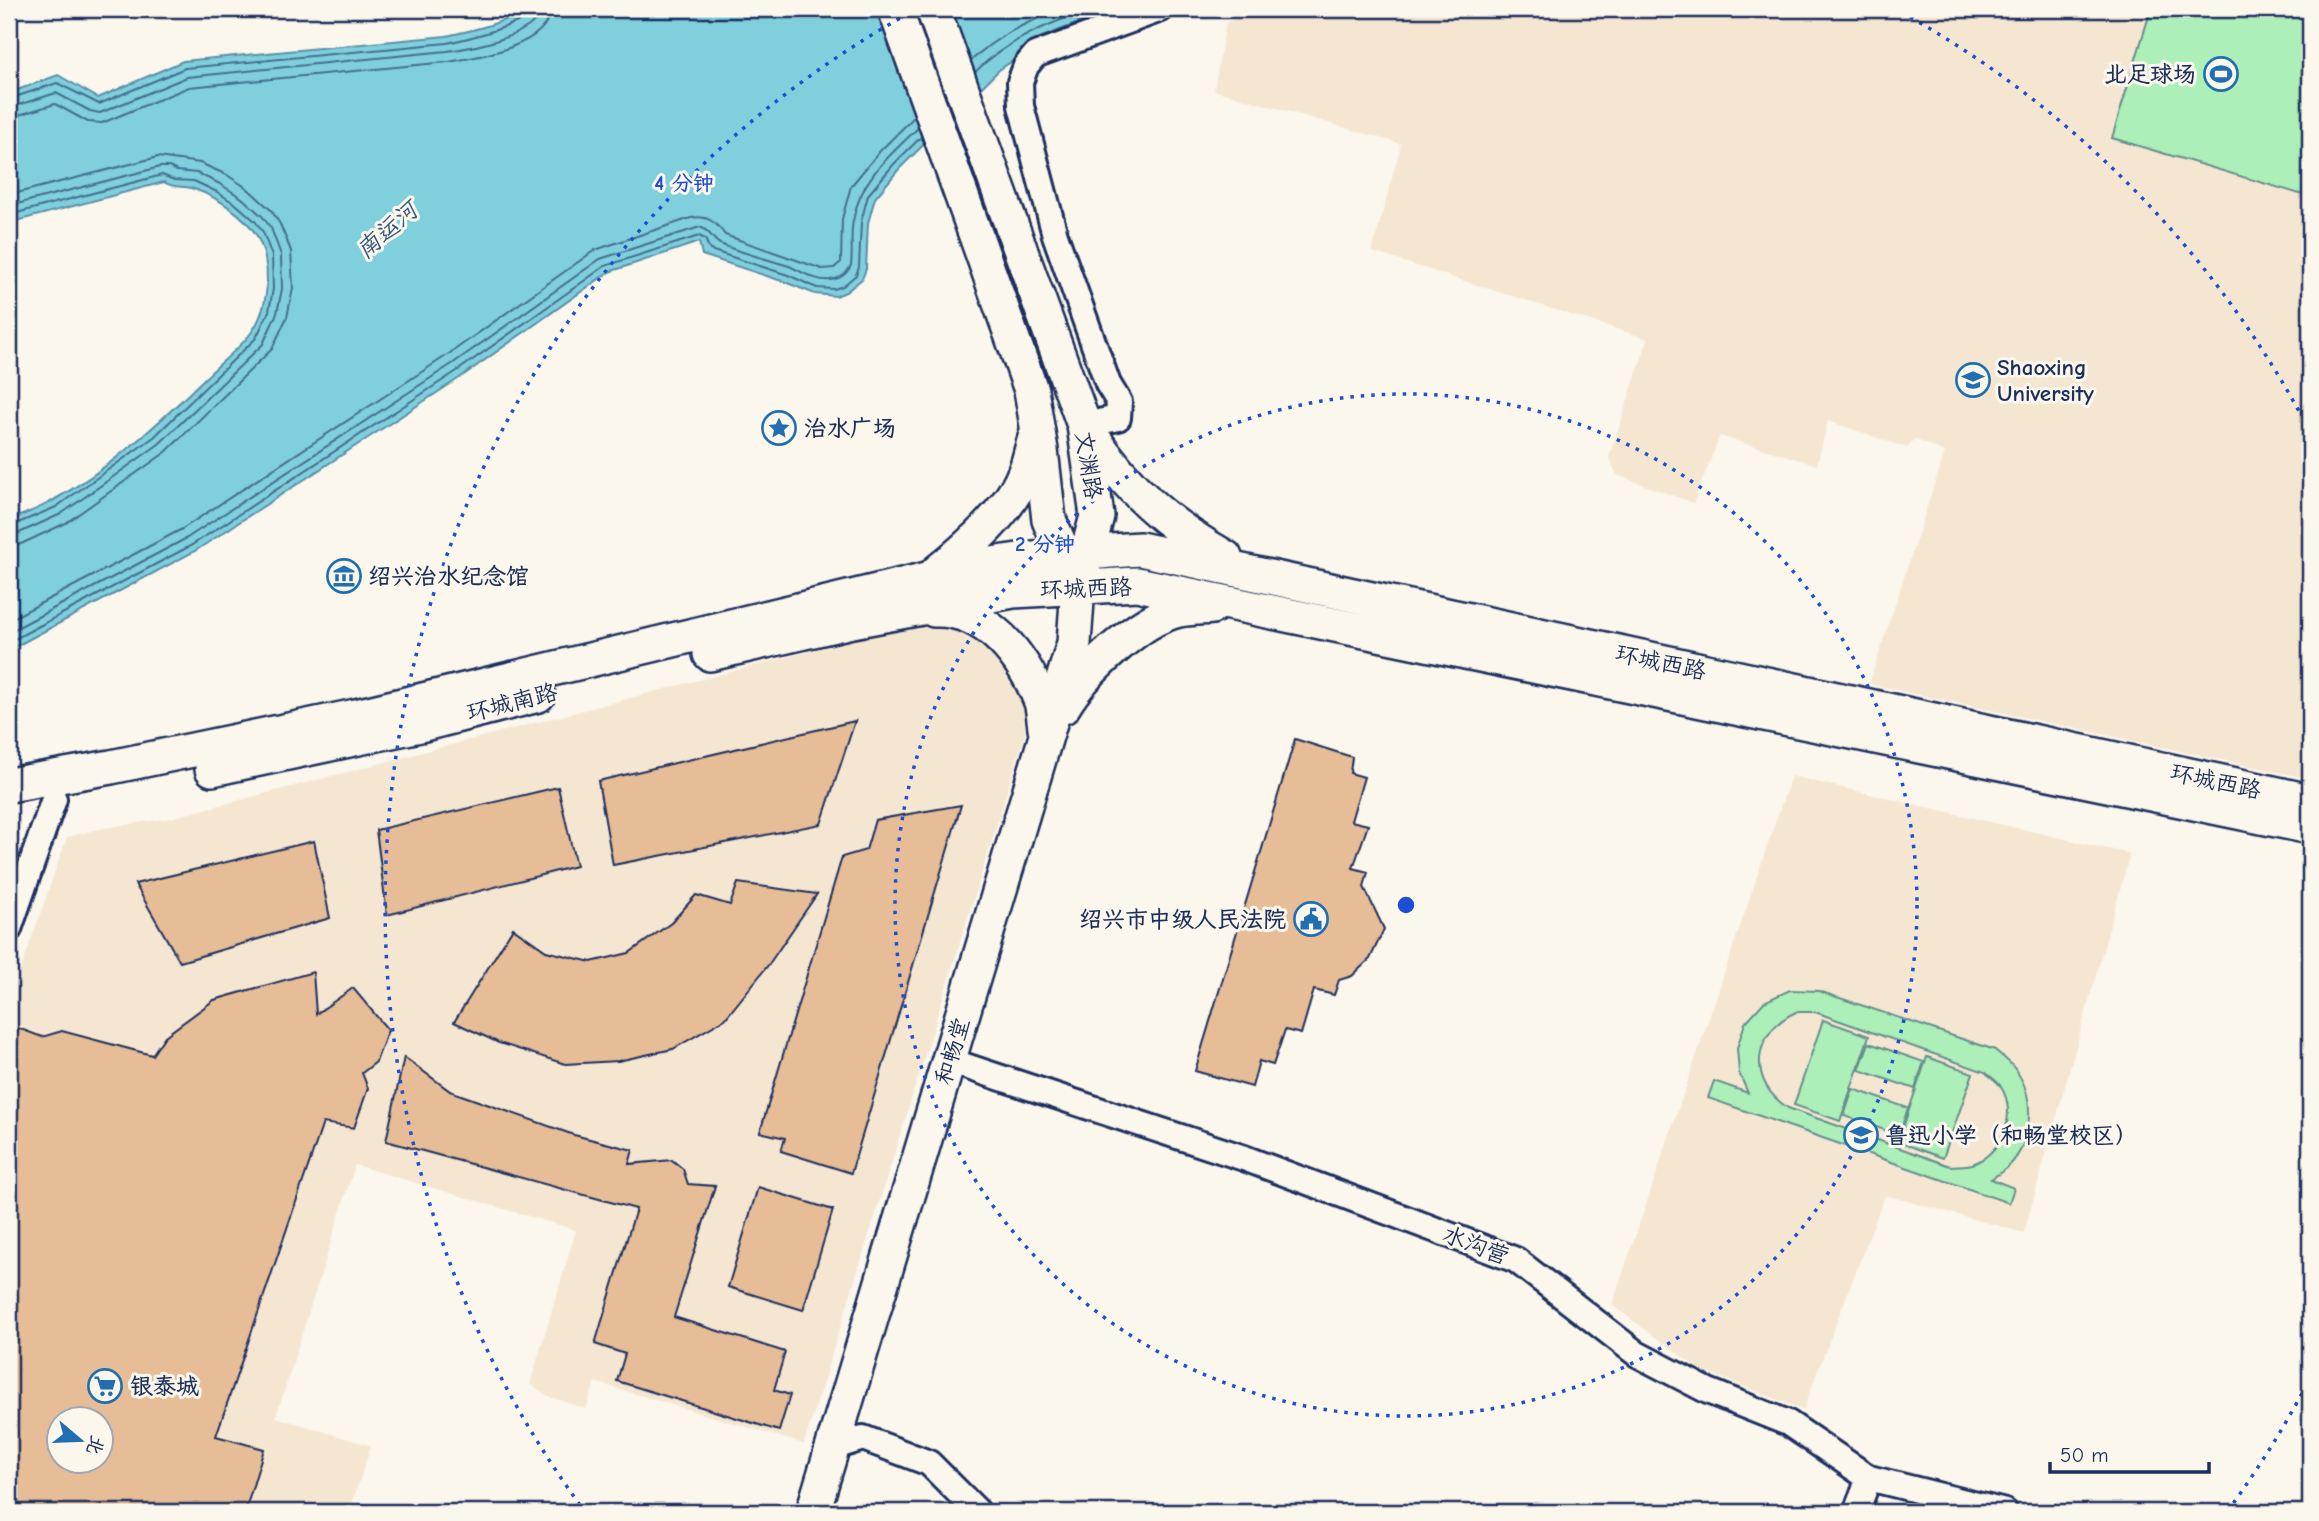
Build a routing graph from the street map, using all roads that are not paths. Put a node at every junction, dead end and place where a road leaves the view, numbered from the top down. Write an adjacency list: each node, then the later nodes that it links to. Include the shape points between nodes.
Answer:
1 (895, 9): 5 (main road, 文渊路, via 1031,390)
2 (933, 9): 4 (main road, 文渊路)
3 (1161, 9): 4 (street, via 1035,55 1020,82 1021,106 1055,235 1108,384 1119,402 1118,418)
4 (1084, 425): 6 (main road, 文渊路, via 1097,516); 9 (main road, via 1150,506 1197,541)
5 (1038, 428): 6 (main road, 文渊路, via 1049,520); 8 (main road, via 1023,476 1000,511 969,546)
6 (1075, 554): 7 (main road, 环城西路); 9 (main road, 环城西路, via 1140,549); 10 (main road, 文渊路)
7 (1012, 576): 8 (main road, 环城南路); 10 (main road, 环城西路); 11 (main road, 环城南路)
8 (931, 577): 14 (main road, 环城南路, via 356,716)
9 (1272, 578): 16 (main road, 环城西路)
10 (1078, 587): 12 (main road, 环城西路, via 1137,584); 13 (main road, 和畅堂, via 1074,643)
11 (908, 611): 13 (main road, via 949,609 998,634 1024,666 1042,705); 15 (main road, 环城南路, via 299,752)
12 (1264, 611): 13 (main road, via 1177,610 1142,628 1101,659 1073,689); 18 (main road, 环城西路)
13 (1046, 737): 20 (main road, 和畅堂)
14 (9, 785)
15 (54, 799): 17 (main road, 环城南路); 19 (street)
16 (2310, 802)
17 (9, 807)
18 (2310, 827)
19 (9, 929)
20 (950, 1061): 21 (main road, 和畅堂); 22 (street, 水沟营, via 1244,1158 1516,1260 1637,1354 1708,1391 1788,1423)
21 (831, 1448): 23 (main road, 和畅堂); 24 (street, via 863,1438 929,1463)
22 (1870, 1478): 25 (street); 26 (street, 水沟营)
23 (813, 1512)
24 (978, 1512)
25 (1856, 1512)
26 (2005, 1512)

